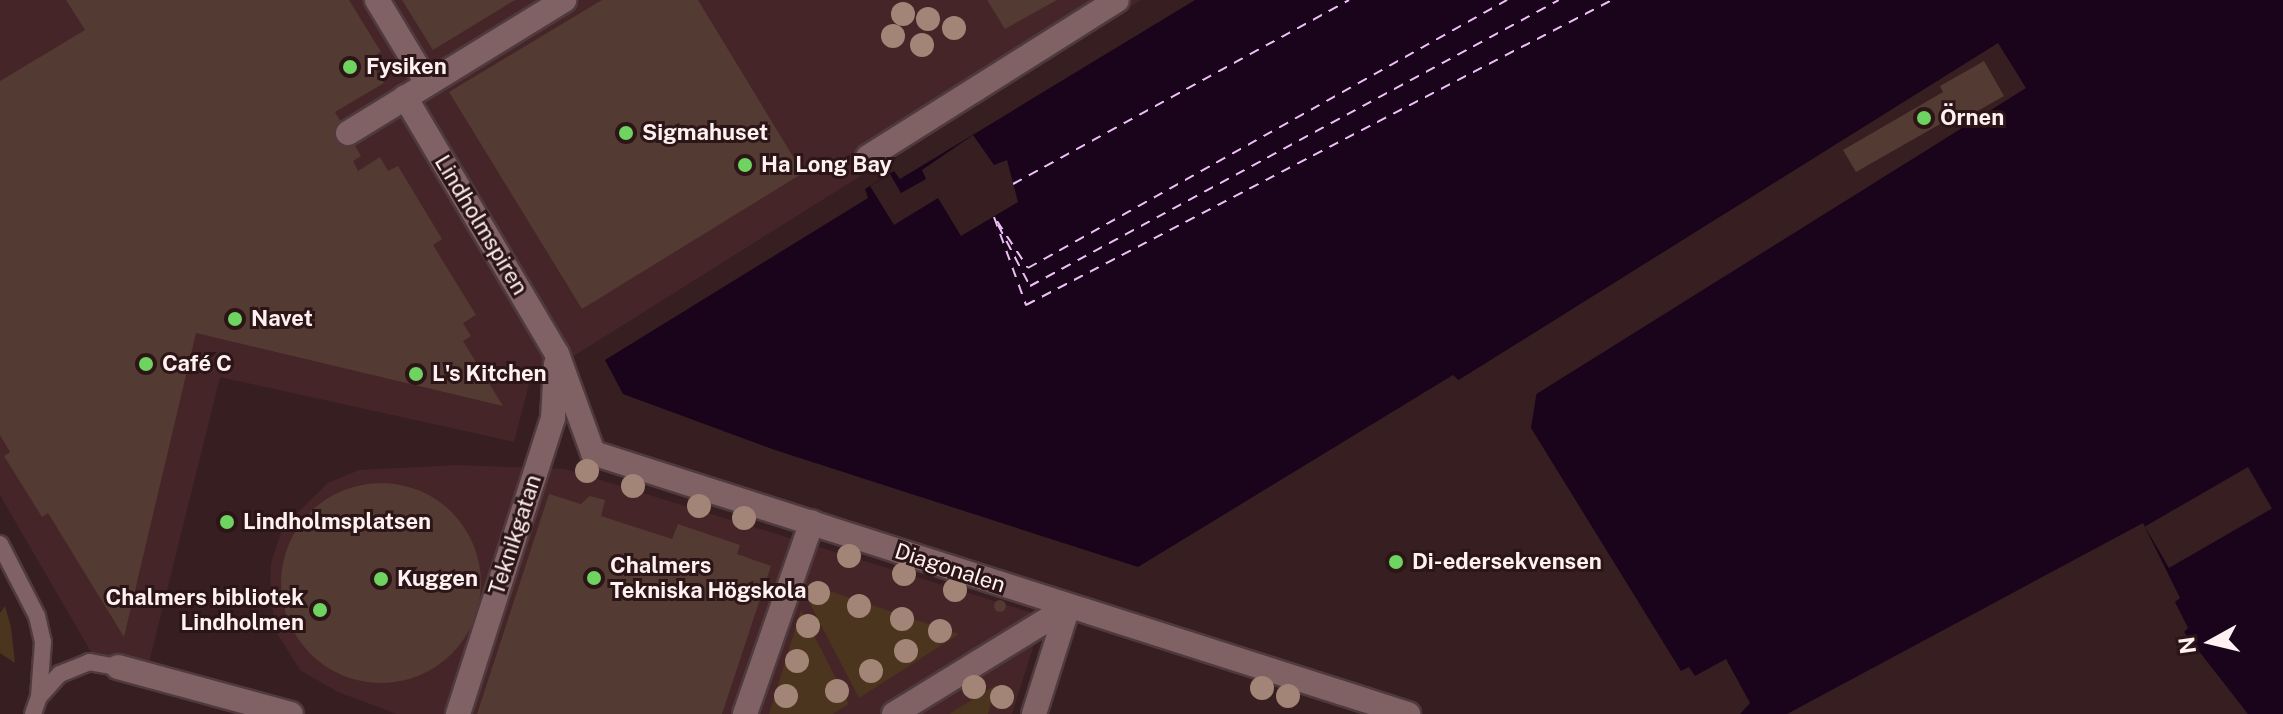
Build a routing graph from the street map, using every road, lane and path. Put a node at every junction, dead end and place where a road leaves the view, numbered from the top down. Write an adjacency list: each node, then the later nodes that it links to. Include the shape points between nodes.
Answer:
1 (377, 0): 4 (street)
2 (564, 0): 4 (street)
3 (1117, 0): 7 (street)
4 (427, 83): 5 (street)
5 (405, 97): 6 (street); 8 (street, Lindholmspiren)
6 (348, 133)
7 (868, 157)
8 (557, 354): 9 (street, Diagonalen, via 593,453); 16 (street, Teknikgatan, via 553,418)
9 (812, 522): 11 (street, Diagonalen); 17 (street)
10 (0, 544): 13 (lane, via 37,616 43,642)
11 (1068, 607): 18 (street); 19 (street); 20 (street, Diagonalen)
12 (118, 667): 13 (lane, via 89,662 60,674); 15 (street)
13 (39, 697): 14 (lane)
14 (33, 714)
15 (291, 714)
16 (458, 714)
17 (745, 714)
18 (894, 714)
19 (1034, 714)
20 (1408, 714)

